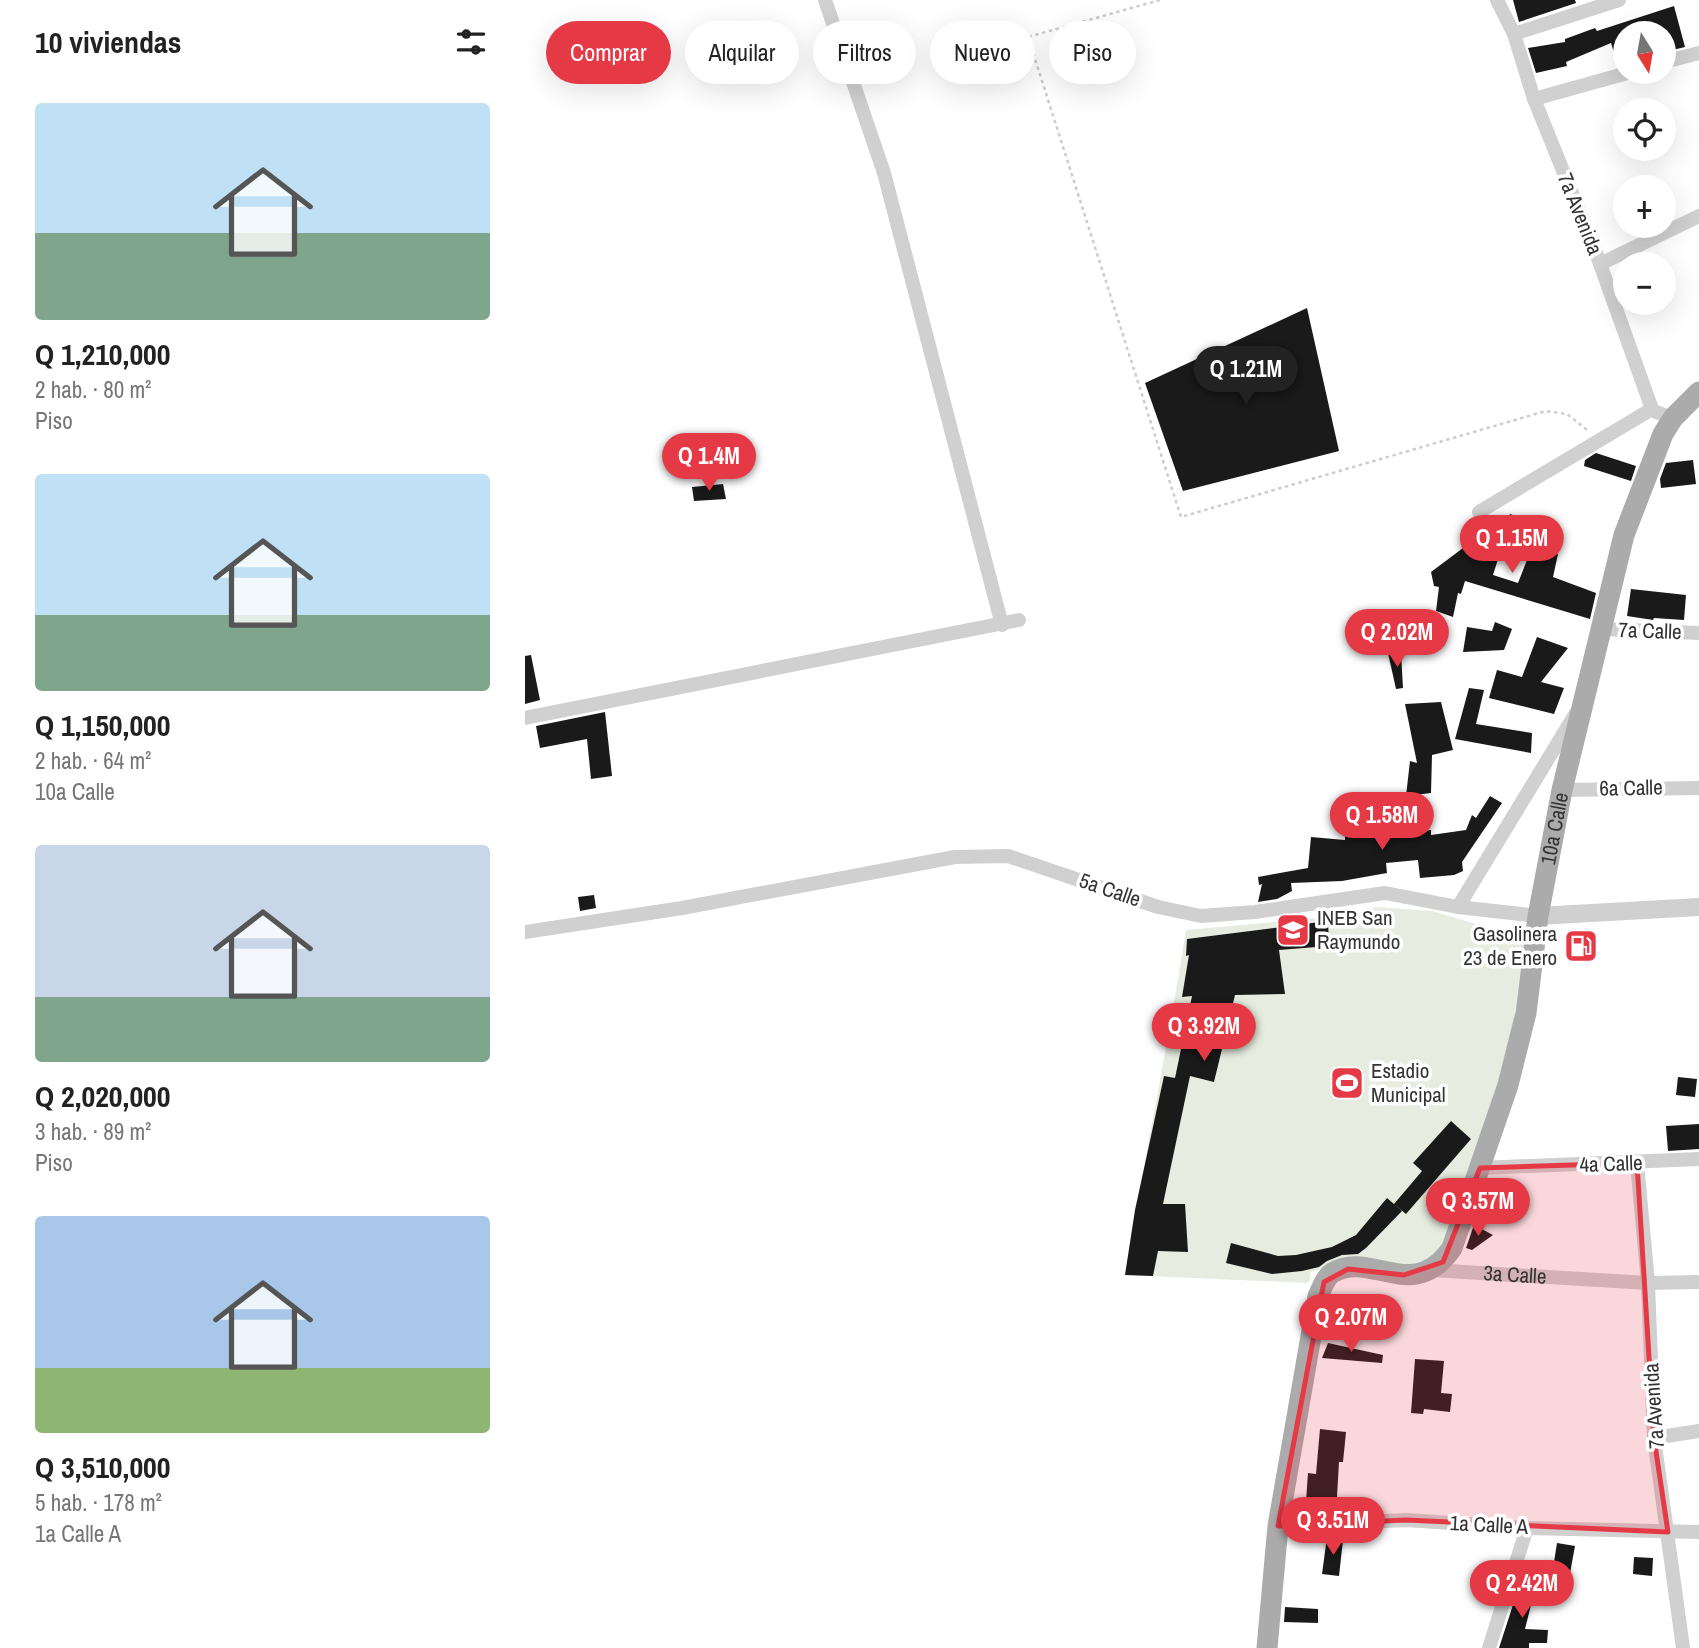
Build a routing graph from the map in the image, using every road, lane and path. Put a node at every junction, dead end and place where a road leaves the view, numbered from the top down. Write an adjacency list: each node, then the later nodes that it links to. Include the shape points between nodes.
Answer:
1 (825, 0): 18 (street, via 884,173)
2 (1160, 0): 15 (path, via 1028,37 1181,517 1546,411 1567,414)
3 (1497, 0): 5 (street, 7a Avenida)
4 (1619, 0): 5 (street)
5 (1514, 34): 9 (street, 7a Avenida)
6 (1699, 53): 7 (street)
7 (1677, 59)
8 (1613, 77): 9 (street)
9 (1534, 99): 11 (street, 7a Avenida)
10 (1699, 216): 11 (street)
11 (1599, 264): 13 (street, 7a Avenida)
12 (1699, 392): 14 (main road, 10a Calle)
13 (1652, 409): 14 (street); 15 (street)
14 (1673, 418): 19 (main road, 10a Calle, via 1624,535)
15 (1599, 439): 16 (street)
16 (1479, 512)
17 (1019, 620): 18 (street)
18 (1002, 625): 22 (street)
19 (1601, 629): 20 (street, 7a Calle); 21 (main road, 10a Calle)
20 (1699, 633)
21 (1584, 699): 24 (main road, 10a Calle); 25 (street)
22 (525, 718)
23 (1699, 788): 24 (street, 6a Calle)
24 (1562, 790): 27 (main road, 10a Calle)
25 (1458, 907): 27 (street, 5a Calle); 28 (street, 5a Calle, via 1385,893 1201,916 1158,907 1008,856 955,857 682,908)
26 (1699, 907): 27 (street, 5a Calle)
27 (1538, 916): 31 (main road, 10a Calle, via 1526,1013)
28 (526, 927)
29 (1699, 1159): 30 (street, 4a Calle)
30 (1637, 1163): 31 (street, 4a Calle); 34 (street, 7a Avenida)
31 (1480, 1168): 32 (main road, 10a Calle, via 1453,1248)
32 (1431, 1270): 34 (street, 3a Calle); 37 (main road, 3a Calle, via 1404,1275 1363,1268 1333,1273 1324,1282)
33 (1699, 1282): 34 (street, 3a Calle)
34 (1648, 1283): 36 (street, 7a Avenida)
35 (1699, 1431): 36 (street)
36 (1654, 1438): 39 (street, 7a Avenida)
37 (1278, 1526): 38 (street, 1a Calle A, via 1406,1520); 41 (main road)
38 (1527, 1528): 39 (street, 1a Calle A); 42 (street)
39 (1668, 1532): 40 (street, 1a Calle A); 43 (street, 7a Avenida)
40 (1699, 1532)
41 (1267, 1648)
42 (1489, 1648)
43 (1683, 1648)

